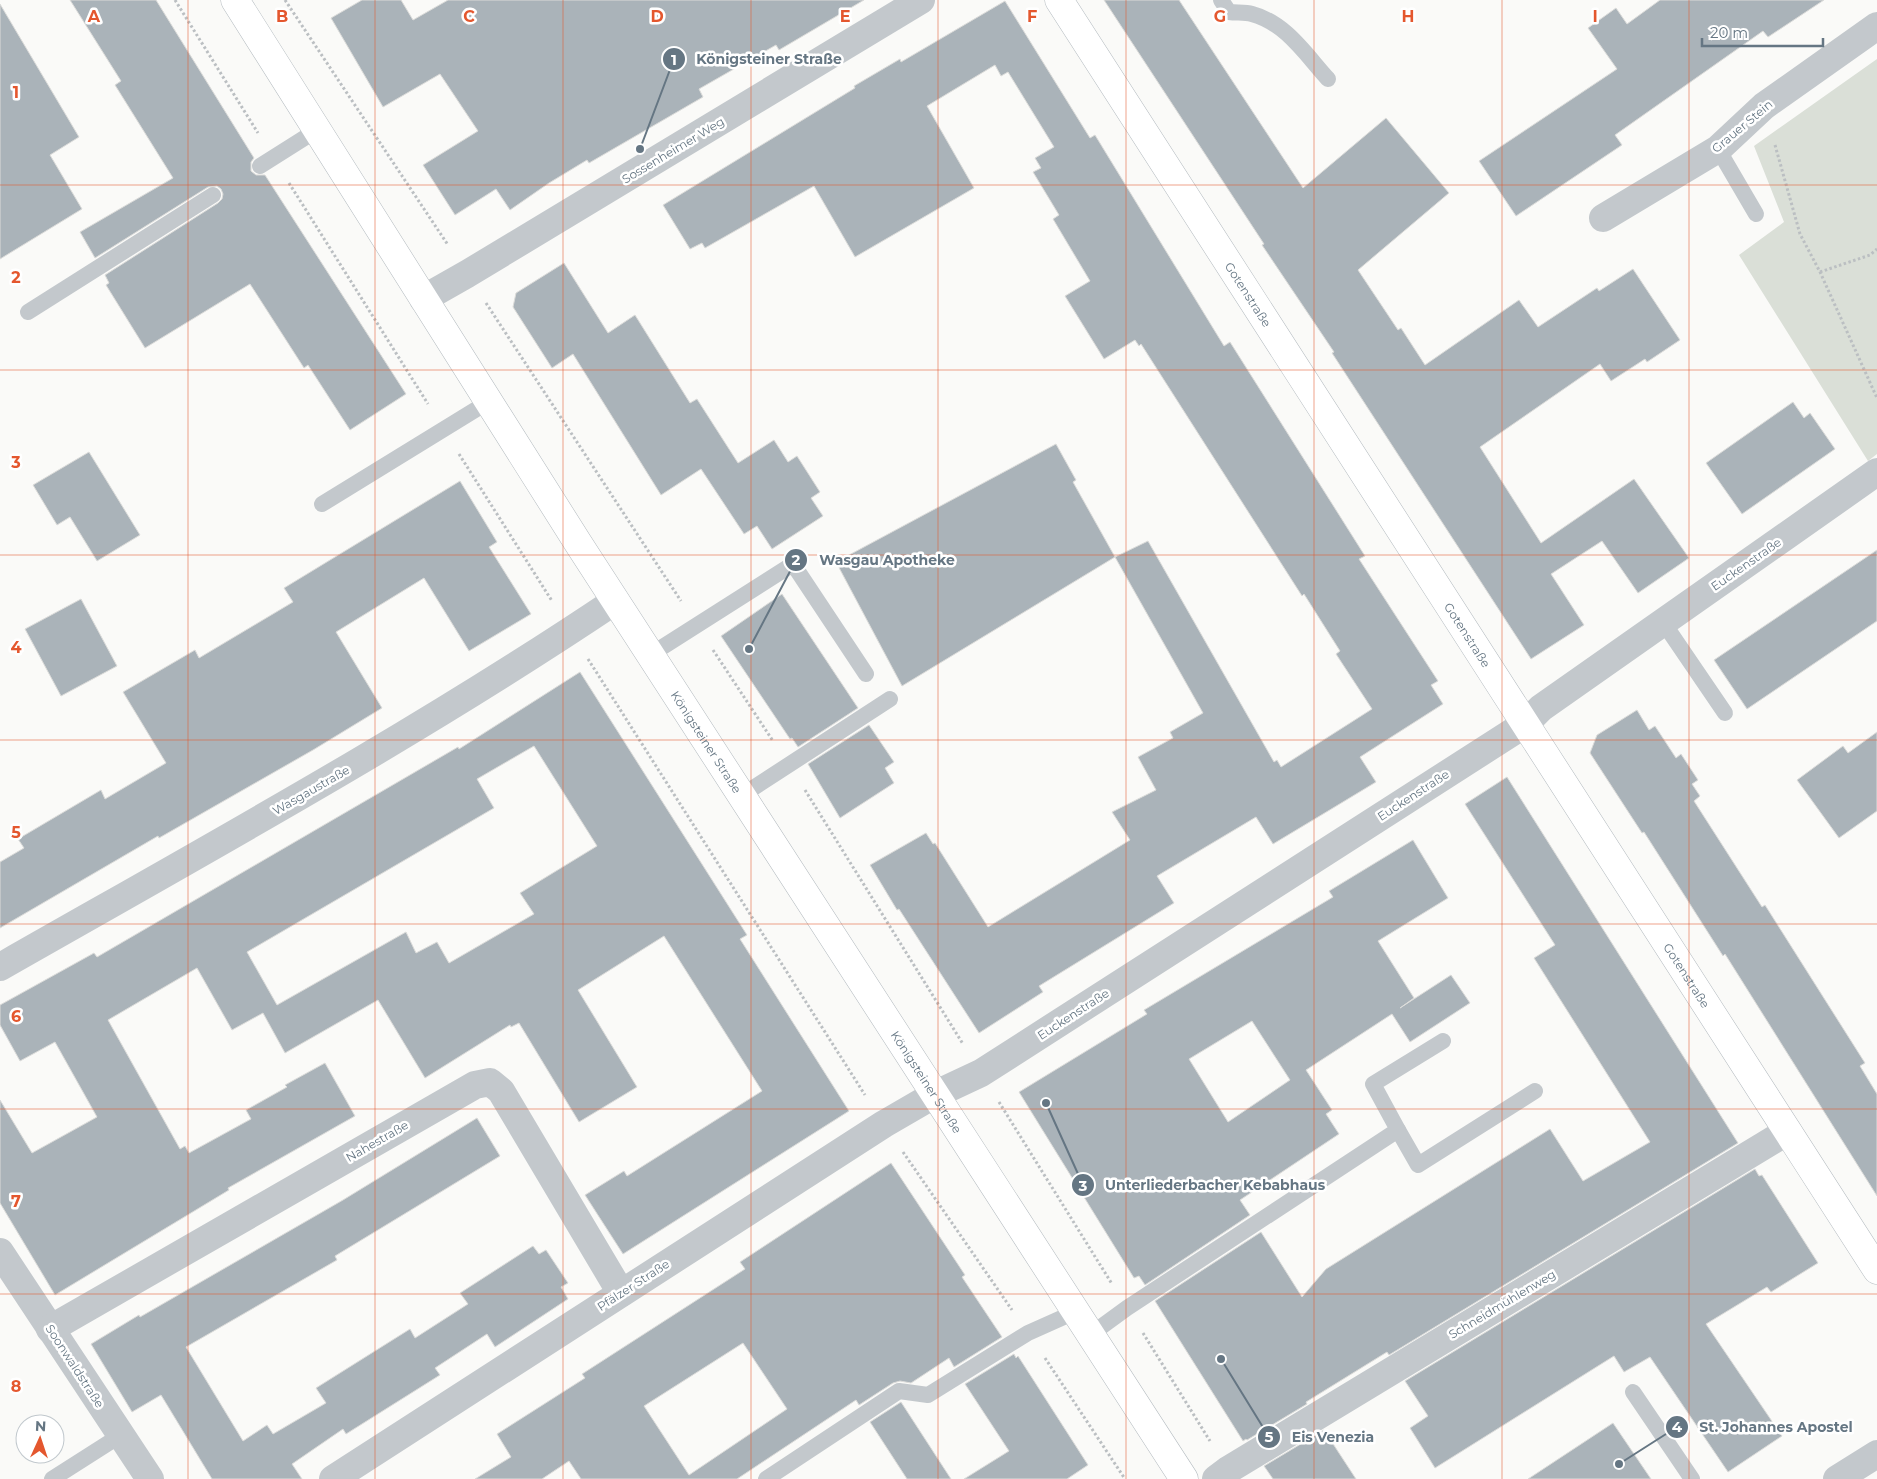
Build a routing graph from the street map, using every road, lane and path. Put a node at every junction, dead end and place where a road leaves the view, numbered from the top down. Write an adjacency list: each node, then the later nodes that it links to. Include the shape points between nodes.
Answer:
1 (175, 0): 12 (path)
2 (235, 0): 10 (main road, Königsteiner Straße)
3 (285, 0): 18 (path)
4 (921, 0): 18 (street, Sossenheimer Weg)
5 (1059, 0): 34 (main road, Gotenstraße)
6 (1220, 0): 8 (lane, via 1229,12 1252,14 1283,29)
7 (1877, 26): 9 (street, Grauer Stein)
8 (1328, 79)
9 (1764, 106): 11 (street, Grauer Stein); 17 (path, via 1800,234)
10 (317, 130): 12 (lane); 19 (main road, Königsteiner Straße)
11 (1718, 149): 14 (lane); 15 (street, Grauer Stein)
12 (267, 162): 23 (path)
13 (213, 195): 20 (lane)
14 (1756, 214)
15 (1602, 218)
16 (1877, 249): 17 (path, via 1870,255)
17 (1820, 272): 21 (path)
18 (467, 274): 19 (street, Sossenheimer Weg); 28 (path)
19 (423, 299): 22 (main road, Königsteiner Straße)
20 (28, 312)
21 (1877, 398)
22 (488, 402): 23 (lane); 26 (main road, Königsteiner Straße)
23 (444, 429): 25 (lane); 29 (path)
24 (1877, 472): 27 (street, Euckenstraße)
25 (322, 504)
26 (615, 601): 29 (street, Wasgaustraße); 30 (main road, Königsteiner Straße)
27 (1663, 622): 33 (lane); 34 (street, Euckenstraße, via 1541,708)
28 (697, 625): 30 (lane); 31 (lane, via 794,564)
29 (570, 631): 36 (street, Wasgaustraße, via 343,772); 40 (path)
30 (650, 655): 35 (main road, Königsteiner Straße)
31 (866, 674)
32 (890, 699): 35 (lane)
33 (1725, 713)
34 (1524, 724): 39 (street, Euckenstraße, via 981,1073); 42 (main road, Gotenstraße)
35 (742, 796): 39 (main road, Königsteiner Straße)
36 (0, 968)
37 (1443, 1041): 41 (lane, via 1373,1084)
38 (1535, 1090): 41 (lane, via 1418,1164)
39 (934, 1095): 40 (street, Pfälzer Straße); 46 (main road, Königsteiner Straße)
40 (884, 1124): 45 (street, Pfälzer Straße); 48 (path)
41 (1398, 1130): 49 (lane)
42 (1788, 1131): 44 (main road, Gotenstraße); 59 (street, Schneidmühlenweg)
43 (0, 1252): 47 (street, Soonwaldstraße)
44 (1877, 1270)
45 (622, 1292): 47 (street, Nahestraße, via 501,1091 490,1082 475,1085); 55 (street, Pfälzer Straße)
46 (1075, 1312): 48 (lane); 49 (main road, Königsteiner Straße)
47 (50, 1329): 51 (street, Soonwaldstraße)
48 (1028, 1333): 56 (lane, via 928,1395 899,1391); 57 (path)
49 (1090, 1335): 58 (main road, Königsteiner Straße)
50 (1633, 1392): 60 (lane)
51 (121, 1435): 53 (lane); 54 (street, Soonwaldstraße)
52 (1877, 1454): 61 (street)
53 (52, 1479)
54 (150, 1479)
55 (333, 1479)
56 (766, 1479)
57 (1125, 1479)
58 (1184, 1479)
59 (1216, 1479)
60 (1692, 1479)
61 (1837, 1479)

